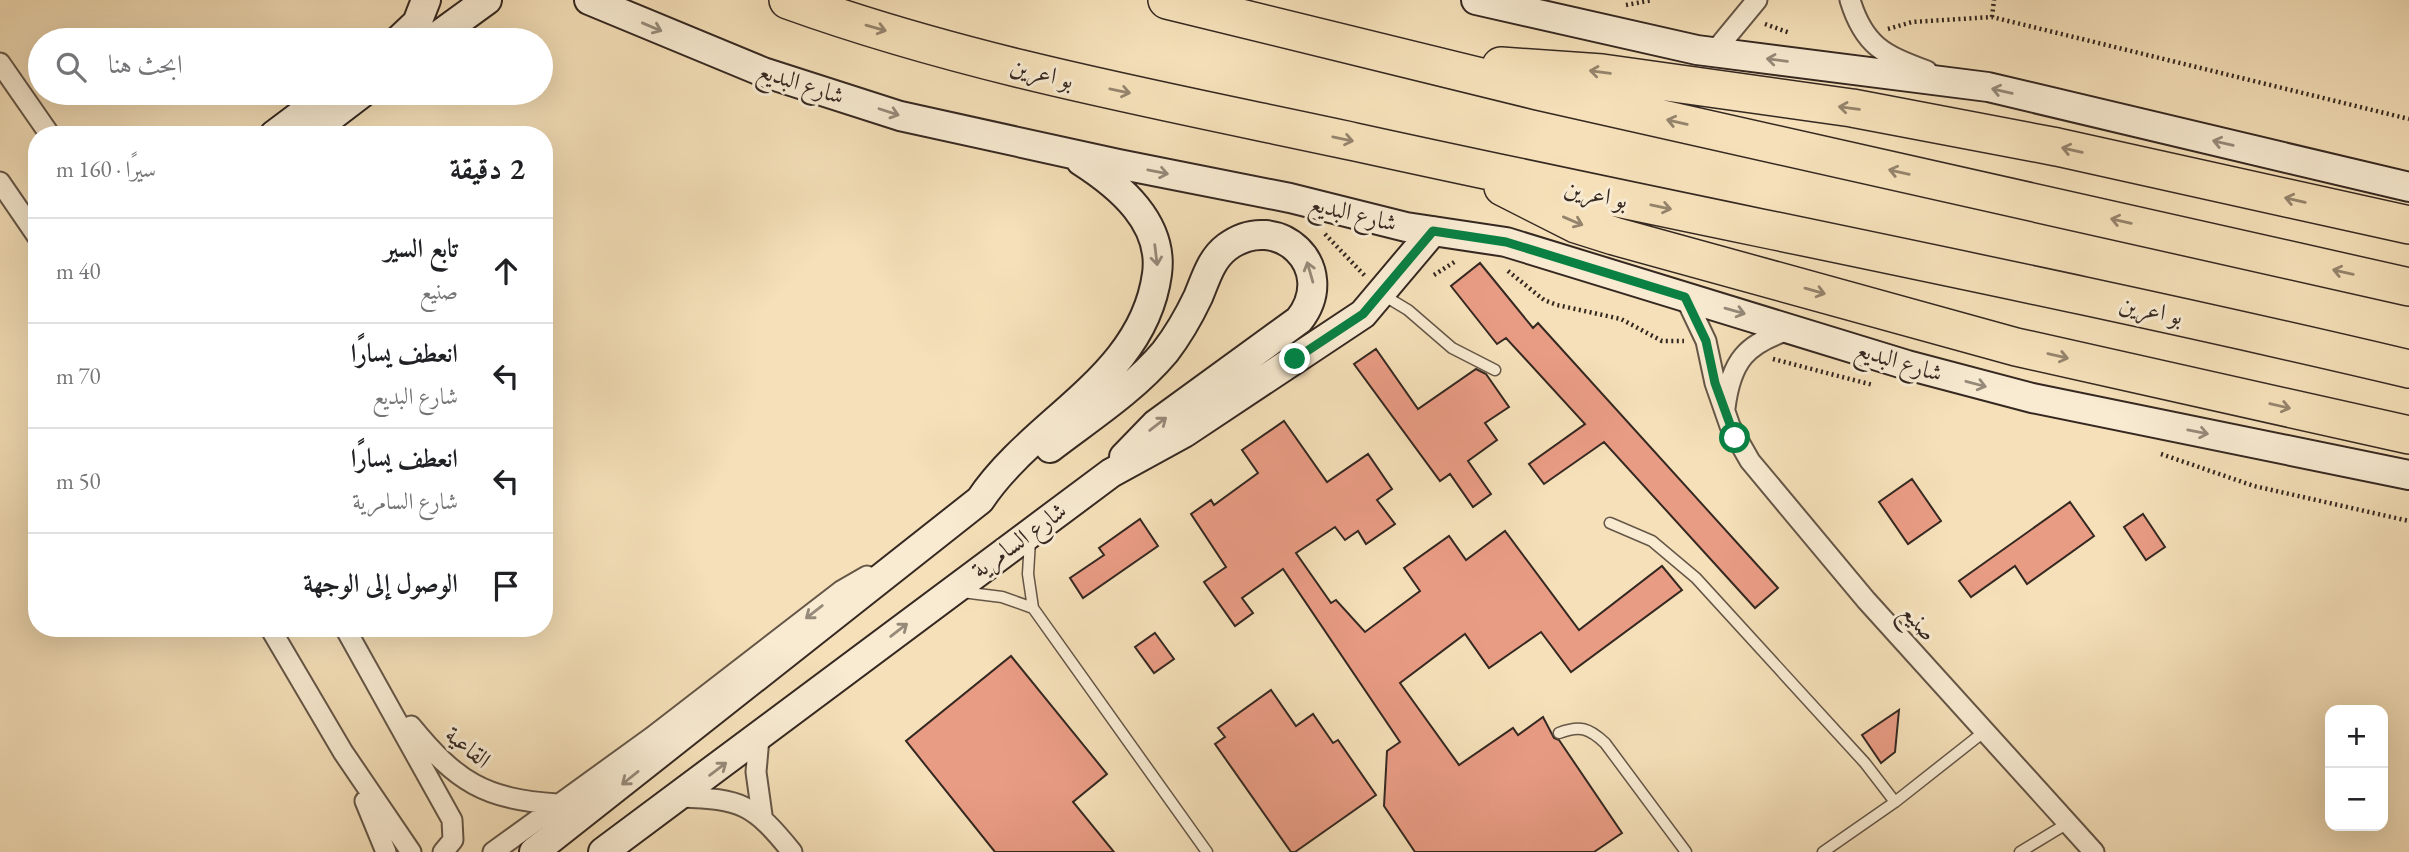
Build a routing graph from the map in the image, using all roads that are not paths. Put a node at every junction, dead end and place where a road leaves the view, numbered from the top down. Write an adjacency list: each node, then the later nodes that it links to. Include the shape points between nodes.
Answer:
1 (426, 0): 9 (main road)
2 (487, 0): 10 (main road)
3 (589, 0): 22 (main road, شارع البديع, one-way to 22, via 763,72 900,116)
4 (788, 0): 23 (highway, بو اعرين, one-way to 23, via 1040,73)
5 (1167, 0): 13 (highway)
6 (1476, 0): 11 (main road)
7 (1757, 0): 11 (street)
8 (1850, 0): 14 (street, via 1873,45 1891,57)
9 (412, 28)
10 (448, 28)
11 (1714, 52): 14 (main road, one-way to 11)
12 (0, 63): 15 (street)
13 (1453, 71): 27 (highway, one-way to 13, via 2057,147 1852,108 1567,69 1505,66); 29 (highway, one-way to 13)
14 (1960, 83): 25 (main road, one-way to 14)
15 (28, 103)
16 (29, 105): 19 (street)
17 (314, 105): 20 (main road)
18 (346, 105): 21 (main road)
19 (44, 126)
20 (286, 126)
21 (319, 126)
22 (1067, 153): 28 (main road, شارع البديع, one-way to 28); 39 (main road, one-way to 39, via 1128,196 1144,219 1155,243 1158,265 1149,311 1135,339 1109,372 996,477)
23 (1469, 167): 33 (highway, بو اعرين, one-way to 33, via 2211,322); 36 (highway, one-way to 36, via 1576,224 1614,236 2016,347)
24 (0, 182): 26 (street)
25 (2409, 187)
26 (28, 223)
27 (2409, 225)
28 (1433, 231): 30 (main road, شارع السامرية); 31 (main road, شارع البديع, via 1506,242)
29 (2409, 287)
30 (1382, 294): 34 (lane, via 1452,348); 37 (main road, شارع السامرية, via 1348,325 1184,433)
31 (1685, 297): 32 (main road, شارع البديع, one-way to 32); 35 (street, صنيع, via 1706,341)
32 (1794, 328): 35 (street, via 1761,341 1736,363); 38 (main road, شارع البديع, one-way to 38, via 1907,365 2032,398)
33 (2409, 369)
34 (1495, 370)
35 (1725, 413): 48 (street, صنيع, via 1750,461 1786,508)
36 (2409, 435)
37 (1111, 473): 39 (main road, one-way to 39, via 1156,424 1284,333 1305,312 1313,276 1292,244 1259,235 1227,247 1212,263 1179,331 1157,360 1117,397); 41 (main road, شارع السامرية)
38 (2409, 475)
39 (980, 500): 42 (main road)
40 (1610, 523): 53 (lane, via 1652,541 1696,578)
41 (1030, 533): 43 (main road, شارع السامرية); 44 (lane, via 1028,574)
42 (894, 567): 54 (street, one-way to 54, via 841,591); 61 (main road, one-way to 61)
43 (951, 590): 44 (lane, via 1002,597); 50 (main road, شارع السامرية, one-way to 43)
44 (1033, 608): 64 (lane)
45 (275, 637): 51 (street)
46 (350, 637): 47 (street, القاعية)
47 (376, 682): 54 (street, القاعية, via 434,755 467,783 508,799); 59 (street, القاعية, via 452,820 453,840)
48 (1985, 731): 53 (lane); 56 (street, صنيع)
49 (1559, 733): 65 (lane, via 1573,727 1590,729 1605,743)
50 (759, 738): 52 (main road, شارع السامرية, one-way to 50); 55 (street, via 756,772)
51 (343, 752): 57 (street); 58 (street)
52 (680, 797): 55 (street, via 722,800); 62 (main road, شارع السامرية)
53 (1895, 802): 66 (lane)
54 (557, 804): 60 (street)
55 (762, 815): 63 (street)
56 (2068, 823): 67 (lane); 68 (street, صنيع)
57 (386, 852)
58 (411, 852)
59 (443, 852)
60 (493, 852)
61 (534, 852)
62 (603, 852)
63 (792, 852)
64 (1207, 852)
65 (1686, 852)
66 (1823, 852)
67 (2020, 852)
68 (2094, 852)

